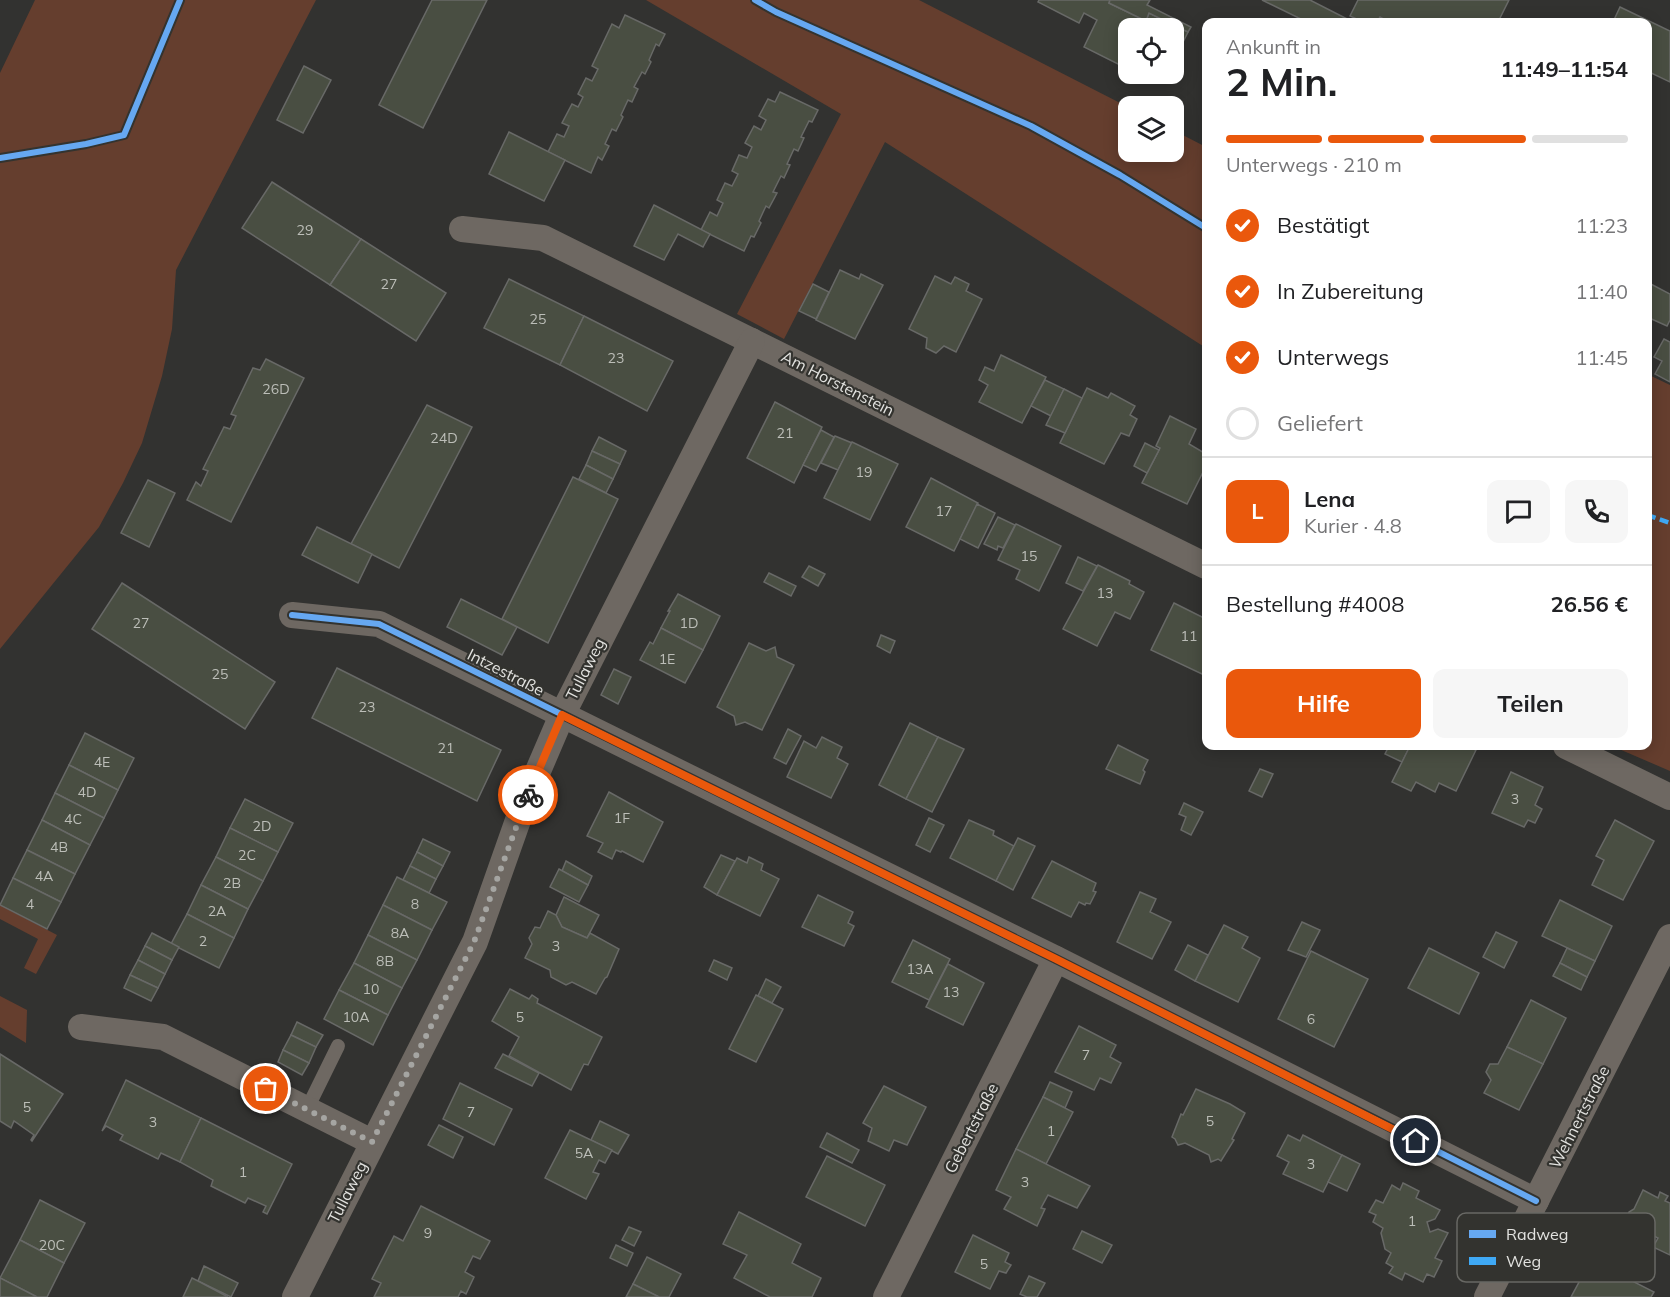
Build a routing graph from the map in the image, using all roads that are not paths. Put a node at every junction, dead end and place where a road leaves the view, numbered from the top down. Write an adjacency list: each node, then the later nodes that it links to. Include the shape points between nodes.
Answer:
1 (462, 229): 2 (street, Am Horstenstein, via 543,238)
2 (753, 340): 3 (street, Am Horstenstein); 5 (street, Tullaweg)
3 (1202, 564)
4 (292, 615): 5 (street, Intzestraße, via 379,624)
5 (562, 715): 9 (street, Intzestraße); 13 (street, Tullaweg, via 523,806 474,942)
6 (1574, 750): 7 (street)
7 (1670, 797)
8 (1670, 937): 14 (street, Wehnertstraße)
9 (1056, 959): 14 (street, Intzestraße); 18 (street, Gebertstraße)
10 (81, 1027): 12 (street, via 162,1037)
11 (338, 1046): 12 (lane)
12 (307, 1109): 13 (street)
13 (372, 1142): 17 (street, Tullaweg)
14 (1536, 1202): 15 (street, Wehnertstraße)
15 (1530, 1213)
16 (1495, 1282): 19 (street, Wehnertstraße)
17 (295, 1297)
18 (886, 1297)
19 (1487, 1297)

